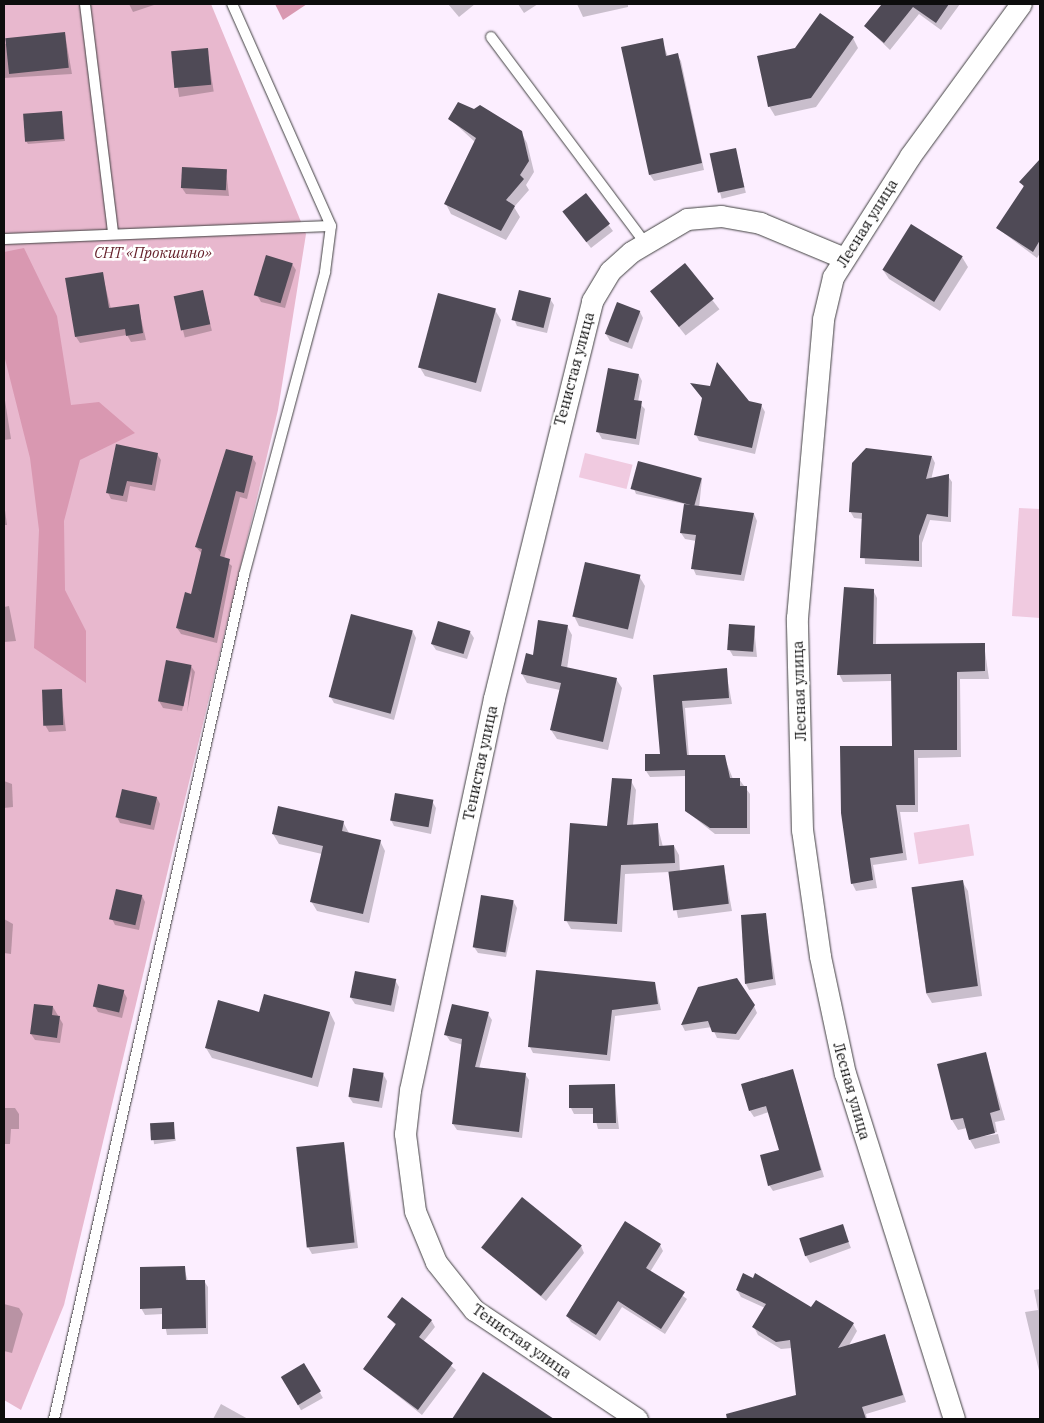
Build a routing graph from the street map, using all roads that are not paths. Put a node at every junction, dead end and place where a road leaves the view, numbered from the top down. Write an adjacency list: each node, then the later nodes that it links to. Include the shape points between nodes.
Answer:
1 (85, 4): 6 (lane)
2 (232, 4): 5 (lane)
3 (1021, 4): 9 (street, Лесная улица, via 910,156)
4 (491, 37): 8 (lane)
5 (331, 226): 6 (lane); 10 (lane, via 325,272 244,575)
6 (113, 233): 7 (lane)
7 (4, 240)
8 (645, 242): 9 (street, Тенистая улица, via 687,219 721,216 760,222); 11 (street, Тенистая улица, via 610,271 592,302 581,336 494,698 410,1090 405,1134 415,1211 436,1262 474,1310)
9 (844, 258): 12 (street, Лесная улица, via 834,277 823,319 797,618 802,830 820,956 845,1074)
10 (54, 1419)
11 (637, 1419)
12 (954, 1419)

